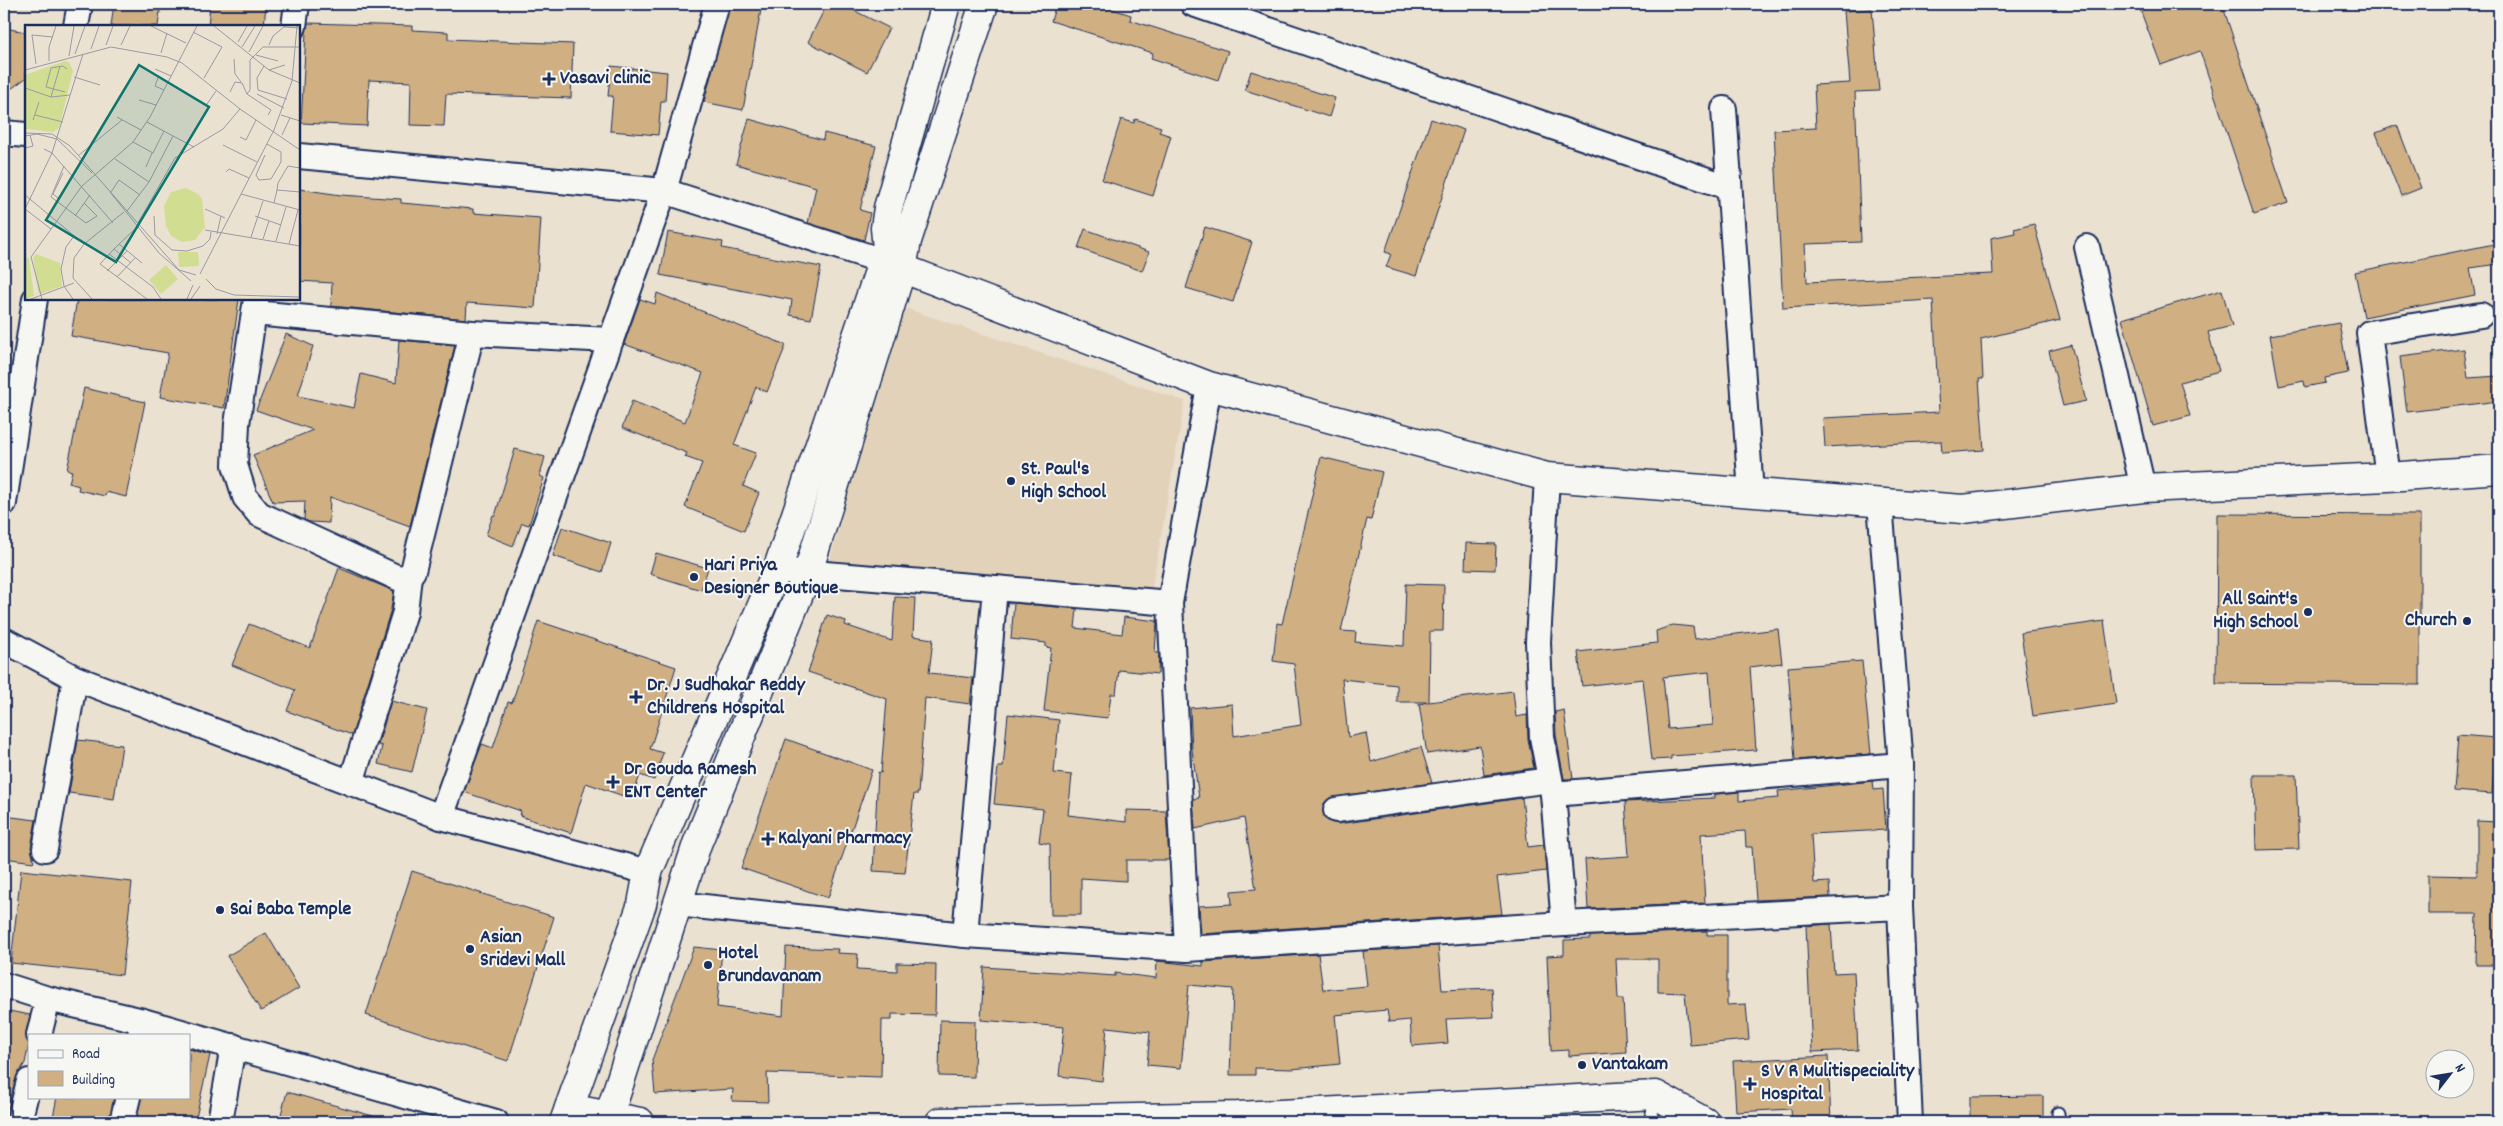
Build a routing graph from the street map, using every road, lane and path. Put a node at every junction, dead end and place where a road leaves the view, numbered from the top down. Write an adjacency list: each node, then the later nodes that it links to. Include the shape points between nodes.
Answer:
1 (80, 4): 7 (street)
2 (297, 4): 8 (street)
3 (717, 4): 14 (street)
4 (946, 4): 16 (street, via 888,208 885,228)
5 (984, 4): 16 (street, via 907,241)
6 (1193, 4): 13 (street)
7 (76, 25)
8 (294, 25)
9 (1724, 109): 13 (street)
10 (4, 133): 11 (street)
11 (25, 135)
12 (300, 156): 14 (street)
13 (1728, 187): 28 (street)
14 (664, 191): 16 (street); 21 (street)
15 (2087, 247): 27 (street)
16 (892, 265): 22 (street); 31 (street); 32 (street)
17 (35, 300): 23 (street)
18 (255, 306): 20 (street); 33 (street, via 234,465 245,497 259,514 287,528 398,578)
19 (2481, 315): 26 (street, via 2369,333)
20 (472, 333): 21 (street); 33 (street, via 424,531)
21 (611, 340): 42 (street)
22 (1209, 386): 25 (street); 35 (street)
23 (8, 446): 29 (street)
24 (2499, 469): 26 (street)
25 (1547, 477): 28 (street); 40 (street, via 1538,642 1542,737)
26 (2388, 477): 27 (street)
27 (2143, 488): 30 (street, via 1963,509)
28 (1751, 493): 30 (street)
29 (4, 503)
30 (1880, 503): 38 (street)
31 (777, 570): 32 (street); 44 (street)
32 (808, 572): 34 (street); 45 (street, via 697,844)
33 (409, 576): 39 (street, via 406,612)
34 (995, 588): 35 (street); 48 (street)
35 (1170, 603): 49 (street)
36 (4, 640): 37 (street)
37 (75, 678): 39 (street); 43 (street)
38 (1901, 765): 40 (street); 46 (street)
39 (351, 783): 42 (street)
40 (1552, 787): 41 (street); 47 (street)
41 (1336, 810)
42 (441, 817): 44 (street)
43 (45, 849)
44 (648, 872): 60 (street, via 642,904)
45 (677, 904): 48 (street); 61 (street)
46 (1900, 907): 47 (street); 70 (street)
47 (1564, 924): 49 (street)
48 (965, 935): 49 (street)
49 (1187, 949)
50 (4, 985): 51 (street)
51 (48, 999): 52 (street); 53 (street)
52 (141, 1028): 54 (street)
53 (40, 1034)
54 (172, 1034)
55 (190, 1038): 56 (street)
56 (233, 1046): 64 (street); 65 (street)
57 (28, 1085): 62 (street)
58 (1656, 1095): 67 (street, via 1238,1116); 68 (lane); 69 (street)
59 (128, 1098): 63 (street)
60 (566, 1115): 61 (street)
61 (608, 1119): 66 (street)
62 (19, 1122)
63 (122, 1122)
64 (220, 1122)
65 (496, 1122)
66 (640, 1122)
67 (940, 1122)
68 (1650, 1122)
69 (1705, 1122)
70 (1910, 1122)

